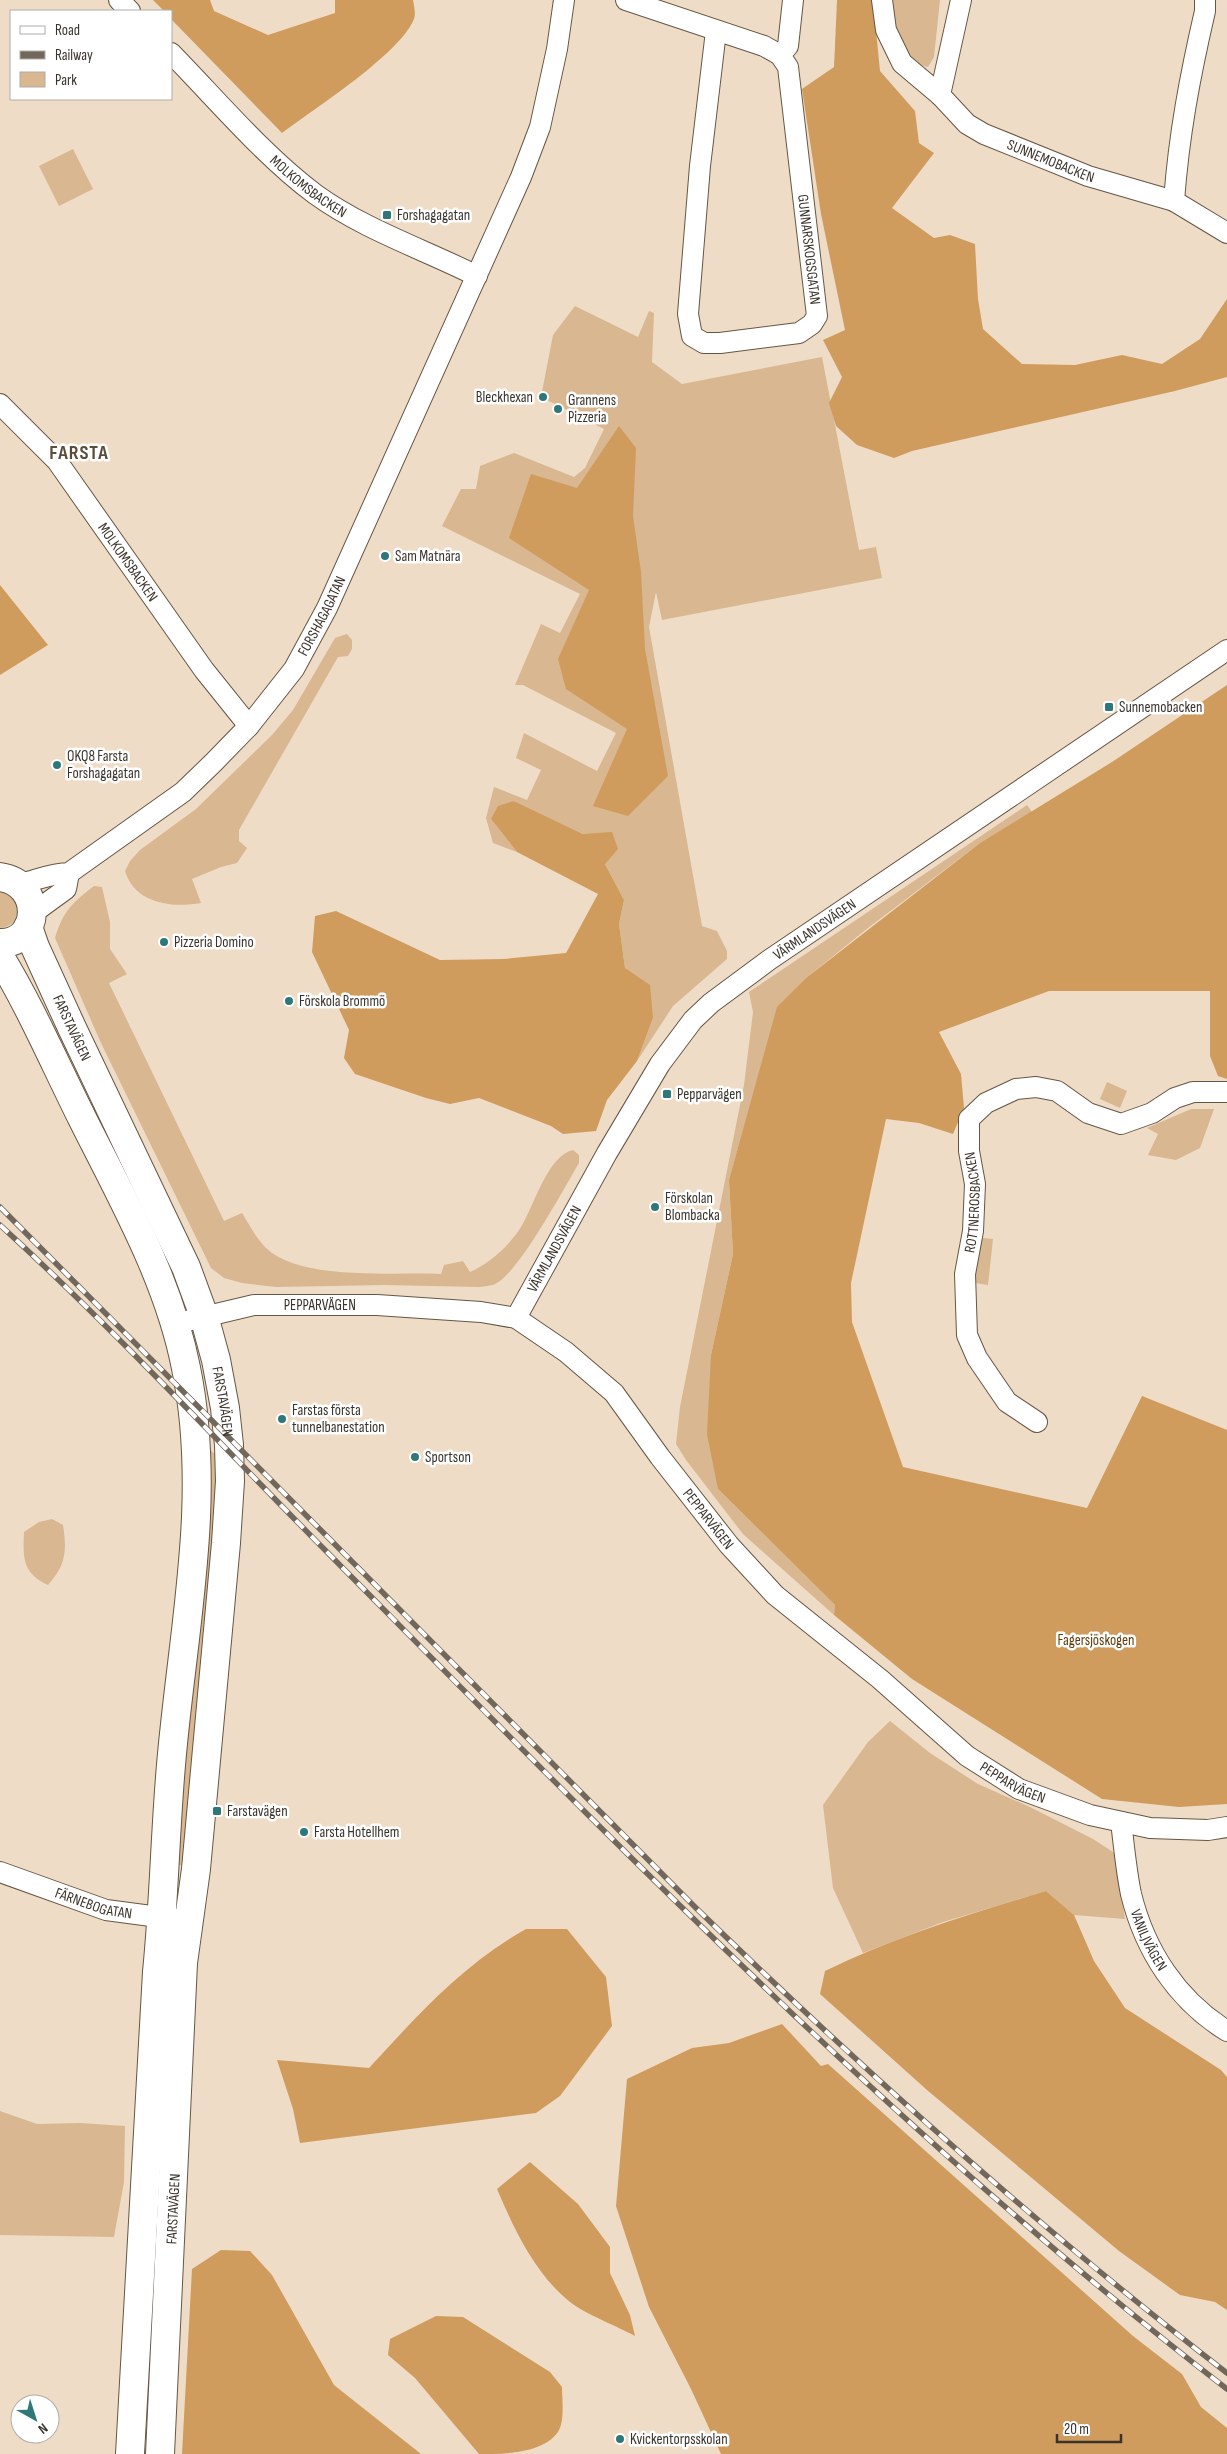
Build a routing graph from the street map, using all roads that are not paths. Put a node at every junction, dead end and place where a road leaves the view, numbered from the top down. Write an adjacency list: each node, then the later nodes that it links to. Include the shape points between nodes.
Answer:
1 (119, 0): 8 (street)
2 (564, 0): 15 (street, FORSHAGAGATAN, via 540,128)
3 (626, 0): 9 (street)
4 (793, 0): 11 (street, via 788,46)
5 (882, 0): 12 (street, SUNNEMOBACKEN, via 886,30 902,63)
6 (961, 0): 12 (street)
7 (1205, 0): 13 (street, via 1180,134)
8 (129, 10)
9 (716, 31): 11 (street, via 764,46); 11 (street, GUNNARSKOGSGATAN, via 700,166 688,314 692,336 704,343 798,333 812,324 817,316 788,67)
10 (172, 55): 15 (street, MOLKOMSBACKEN, via 315,194 406,244)
11 (780, 55)
12 (940, 95): 13 (street, SUNNEMOBACKEN, via 967,124 984,134 1088,176)
13 (1174, 201): 14 (street, SUNNEMOBACKEN)
14 (1227, 232)
15 (477, 276): 18 (street, FORSHAGAGATAN, via 327,608 294,669)
16 (0, 404): 18 (street, MOLKOMSBACKEN, via 57,461 204,670)
17 (1227, 650): 26 (street, VÄRMLANDSVÄGEN, via 769,960 711,1003 693,1020 655,1073 607,1152)
18 (248, 726): 19 (street, FORSHAGAGATAN, via 183,792)
19 (69, 873): 20 (street, FORSHAGAGATAN, via 55,873 45,878); 21 (street, FORSHAGAGATAN, via 66,888)
20 (8, 876): 21 (street, FARSTAVÄGEN, via 31,899)
21 (30, 920): 22 (street, via 15,939); 25 (street, FARSTAVÄGEN, via 35,947 186,1267)
22 (0, 943)
23 (0, 957): 27 (street, FARSTAVÄGEN, via 126,1206)
24 (1227, 1092): 28 (street, ROTTNEROSBACKEN, via 1193,1092 1122,1124 1088,1113 1057,1091 1036,1087 1016,1089 986,1103 969,1119 969,1152 975,1184 973,1231 965,1274 967,1335 977,1358 1007,1402)
25 (204, 1316): 26 (street, PEPPARVÄGEN, via 263,1305 377,1305 481,1312); 27 (street, PEPPARVÄGEN); 33 (street, FARSTAVÄGEN, via 225,1408 230,1481)
26 (516, 1318): 29 (street, PEPPARVÄGEN, via 566,1352 614,1393 723,1537 775,1595 880,1679 967,1756 1019,1789)
27 (174, 1324): 32 (street, FARSTAVÄGEN, via 186,1368 198,1450 198,1500 171,1765)
28 (1037, 1422)
29 (1121, 1822): 30 (street, PEPPARVÄGEN, via 1150,1828 1208,1830); 34 (street, VANILJVÄGEN, via 1131,1893 1144,1933 1164,1971 1182,1995)
30 (1227, 1827)
31 (0, 1872): 32 (street, FÄRNEBOGATAN, via 106,1910)
32 (162, 1918): 33 (street, FÄRNEBOGATAN); 35 (street, FARSTAVÄGEN)
33 (189, 1919): 36 (street, FARSTAVÄGEN, via 183,1963)
34 (1227, 2031)
35 (130, 2454)
36 (160, 2454)

